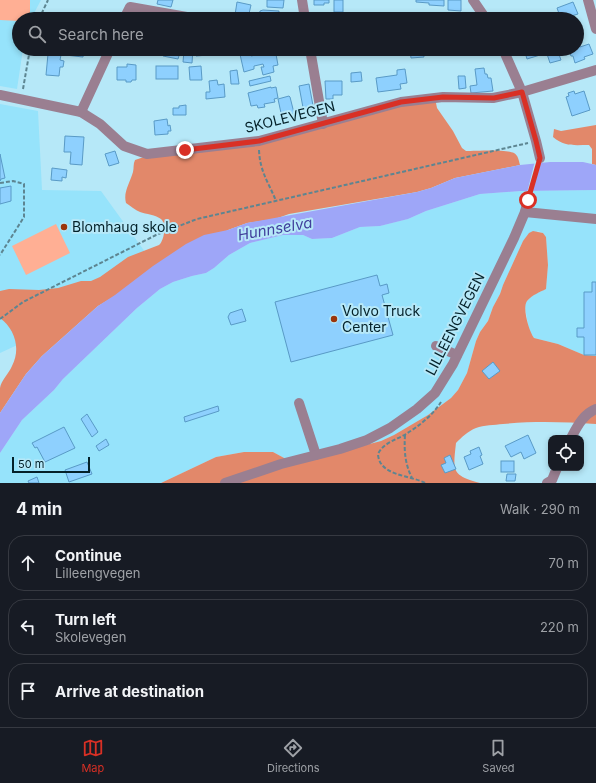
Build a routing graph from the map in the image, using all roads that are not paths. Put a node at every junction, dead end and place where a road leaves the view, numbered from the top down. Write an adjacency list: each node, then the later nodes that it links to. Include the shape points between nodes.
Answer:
1 (302, 0): 6 (street)
2 (473, 0): 7 (street)
3 (588, 0): 8 (street)
4 (128, 12): 5 (street, via 130,7)
5 (158, 12)
6 (304, 12)
7 (481, 12)
8 (596, 29)
9 (107, 56): 15 (street)
10 (311, 56): 16 (street)
11 (506, 56): 13 (street)
12 (596, 70): 13 (street, SKOLEVEGEN)
13 (522, 92): 16 (street, SKOLEVEGEN, via 494,98 443,97 401,102); 17 (street)
14 (0, 95): 15 (street, SKOLEVEGEN)
15 (81, 112): 16 (street, SKOLEVEGEN, via 100,124 124,146 147,154 259,141)
16 (323, 124)
17 (540, 158)
18 (528, 200): 19 (street, LILLEENGVEGEN)
19 (525, 212): 20 (street); 22 (street, LILLEENGVEGEN)
20 (596, 219)
21 (436, 346): 22 (street)
22 (457, 355): 26 (street, LILLEENGVEGEN, via 435,393 396,424 367,440)
23 (300, 403): 26 (street)
24 (596, 409): 25 (street, via 580,423)
25 (573, 435)
26 (316, 455): 28 (street, LILLEENGVEGEN)
27 (556, 471): 29 (street, via 552,480)
28 (225, 483)
29 (547, 483)

